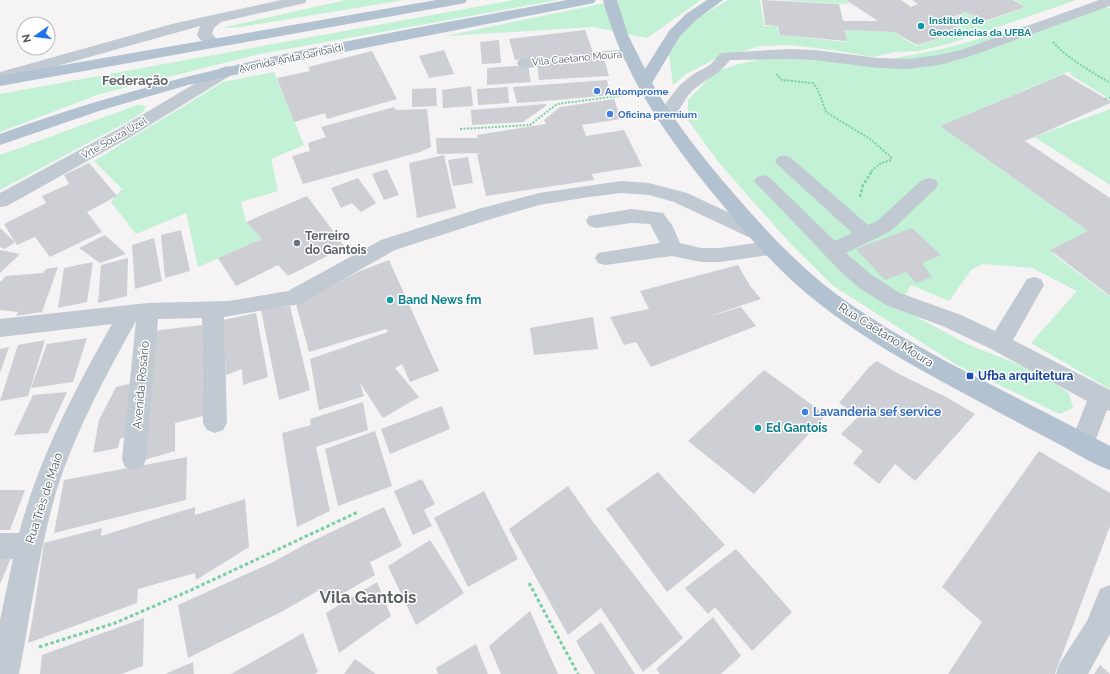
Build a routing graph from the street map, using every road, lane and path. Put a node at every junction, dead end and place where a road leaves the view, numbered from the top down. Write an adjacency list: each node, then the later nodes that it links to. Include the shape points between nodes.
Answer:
1 (300, 0): 9 (street)
2 (460, 0): 11 (main road)
3 (589, 0): 14 (main road, Avenida Anita Garibaldi)
4 (610, 0): 12 (main road, Rua Caetano Moura, via 614,19)
5 (716, 0): 19 (main road, via 691,17 674,34)
6 (1110, 1): 7 (street)
7 (1094, 7): 8 (street); 10 (street)
8 (1110, 8)
9 (218, 17): 11 (street, via 205,28 204,35); 16 (street)
10 (1052, 22): 18 (path, via 1054,28 1047,36 1059,49); 22 (street, via 966,53 915,63 878,63 795,54 726,56 716,68 686,88)
11 (213, 43): 17 (main road)
12 (630, 54): 13 (street, Vila Caetano Moura); 19 (main road, Rua Caetano Moura)
13 (525, 63)
14 (227, 71): 24 (main road, Avenida Anita Garibaldi, via 133,95 45,122); 28 (street, Vrte Souza Uzel, via 126,132)
15 (773, 72): 29 (path, via 782,80 813,83 822,94 826,112 870,139 891,156 891,160 881,163 867,175 860,194)
16 (0, 77)
17 (0, 81)
18 (1110, 83)
19 (648, 87): 22 (main road, Rua Caetano Moura); 23 (path, via 557,104 530,124)
20 (1110, 98): 21 (path)
21 (1106, 99)
22 (666, 118): 32 (main road, Rua Caetano Moura, via 698,164)
23 (460, 129)
24 (0, 140)
25 (784, 161): 31 (street)
26 (763, 181): 34 (street)
27 (930, 184): 31 (street, via 884,226)
28 (0, 201)
29 (862, 202)
30 (596, 221): 33 (street, via 631,216 656,218 662,225)
31 (867, 235): 34 (street)
32 (764, 241): 33 (street, via 720,255 701,255); 37 (street, via 680,197 649,189 621,187 539,199 388,246 293,298 229,309); 43 (main road, Rua Caetano Moura, via 818,291 857,320 934,365)
33 (672, 249): 35 (street)
34 (832, 251): 40 (street, via 866,282 893,299 953,321)
35 (605, 258)
36 (1034, 285): 40 (street)
37 (203, 310): 38 (street); 42 (street, via 213,312)
38 (139, 312): 39 (street); 44 (street, Avenida Rosário); 48 (street, Rua Três de Maio, via 92,380 60,447)
39 (0, 328)
40 (999, 343): 41 (street)
41 (1106, 398): 43 (street)
42 (215, 423)
43 (1082, 444): 45 (main road, Rua Caetano Moura)
44 (134, 459)
45 (1110, 459)
46 (358, 512): 51 (path, via 189,592)
47 (0, 546): 48 (street)
48 (28, 546): 51 (street, Rua Três de Maio)
49 (529, 583): 52 (path)
50 (1110, 599): 53 (street, via 1097,631)
51 (6, 665)
52 (578, 674)
53 (1071, 674)

